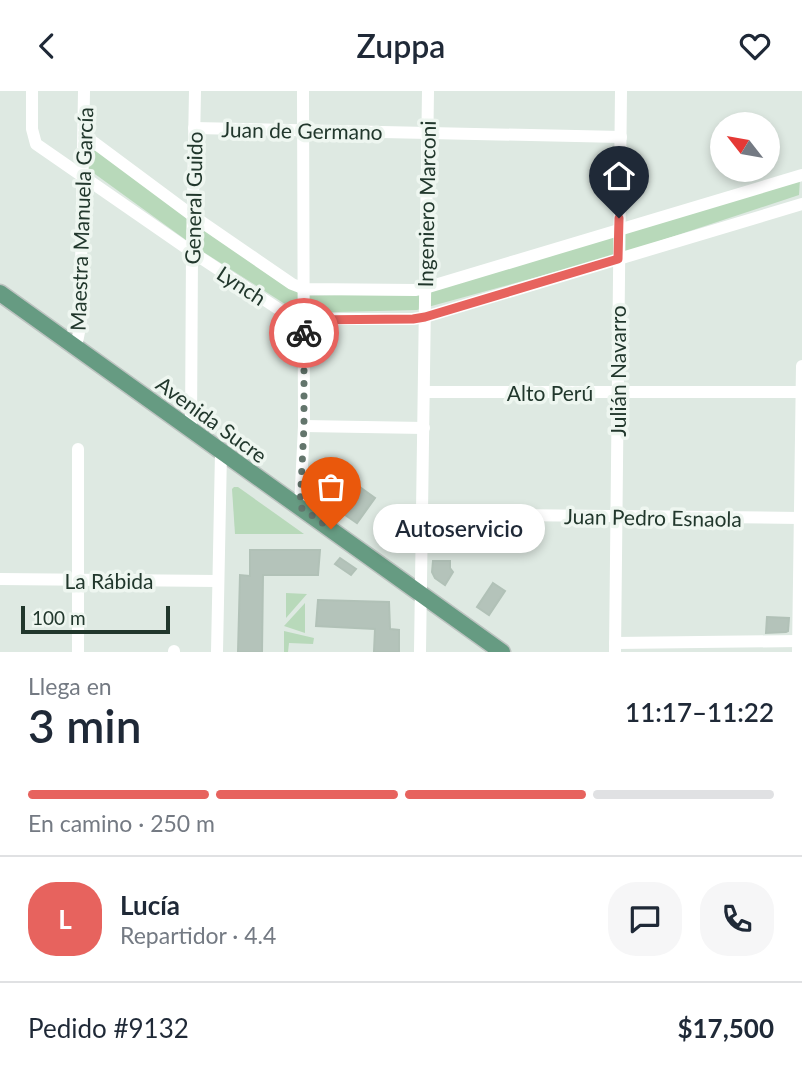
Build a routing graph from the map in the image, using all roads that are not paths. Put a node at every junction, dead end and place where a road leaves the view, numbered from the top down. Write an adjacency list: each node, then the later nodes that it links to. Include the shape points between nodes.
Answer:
1 (32, 91): 13 (street, Lynch, via 36,144)
2 (85, 91): 10 (street, Maestra Manuela García)
3 (195, 91): 7 (street, General Guido)
4 (303, 91): 8 (street)
5 (428, 91): 9 (street, Ingeniero Marconi)
6 (621, 91): 11 (street, Julián Navarro)
7 (194, 128): 8 (street, Juan de Germano); 15 (street, General Guido)
8 (303, 130): 9 (street, Juan de Germano); 20 (street)
9 (428, 133): 11 (street, Juan de Germano); 19 (street, Ingeniero Marconi)
10 (84, 135): 13 (street, Maestra Manuela García); 15 (street, Lynch)
11 (621, 137): 16 (street, Julián Navarro)
12 (802, 175): 16 (street, Lynch)
13 (83, 176): 17 (street, Lynch); 24 (street, Maestra Manuela García)
14 (802, 204): 18 (street, Lynch)
15 (193, 216): 17 (street, General Guido); 20 (street, Lynch)
16 (619, 230): 18 (street, Julián Navarro); 19 (street, Lynch)
17 (192, 252): 23 (street, Lynch, via 286,314); 31 (street, General Guido)
18 (618, 259): 22 (street, Lynch); 27 (street, Julián Navarro)
19 (425, 288): 20 (street, Lynch); 22 (street, Ingeniero Marconi)
20 (304, 289): 23 (street)
21 (0, 293): 24 (main road, Avenida Sucre)
22 (425, 317): 23 (street, Lynch); 26 (street, Ingeniero Marconi)
23 (304, 320): 29 (street)
24 (76, 347): 31 (main road, Avenida Sucre)
25 (802, 366): 28 (street)
26 (425, 392): 27 (street, Alto Perú); 30 (street, Ingeniero Marconi)
27 (617, 392): 28 (street, Alto Perú); 36 (street, Julián Navarro)
28 (802, 392): 37 (street)
29 (304, 426): 30 (street); 34 (street)
30 (424, 428): 35 (street, Ingeniero Marconi)
31 (191, 431): 33 (main road, Avenida Sucre)
32 (78, 449): 40 (street)
33 (221, 451): 34 (main road, Avenida Sucre); 41 (street)
34 (300, 507): 42 (main road, Avenida Sucre)
35 (422, 514): 36 (street, Juan Pedro Esnaola); 42 (street, Ingeniero Marconi)
36 (616, 517): 37 (street, Juan Pedro Esnaola); 44 (street, Julián Navarro)
37 (800, 518): 38 (street)
38 (801, 534): 43 (street)
39 (0, 579): 40 (street, La Rábida)
40 (79, 580): 41 (street, La Rábida); 45 (street)
41 (218, 581): 46 (street)
42 (420, 595): 47 (street, Ingeniero Marconi); 48 (main road, Avenida Sucre)
43 (798, 647): 44 (street)
44 (615, 648)
45 (78, 652)
46 (217, 652)
47 (420, 652)
48 (502, 652)

